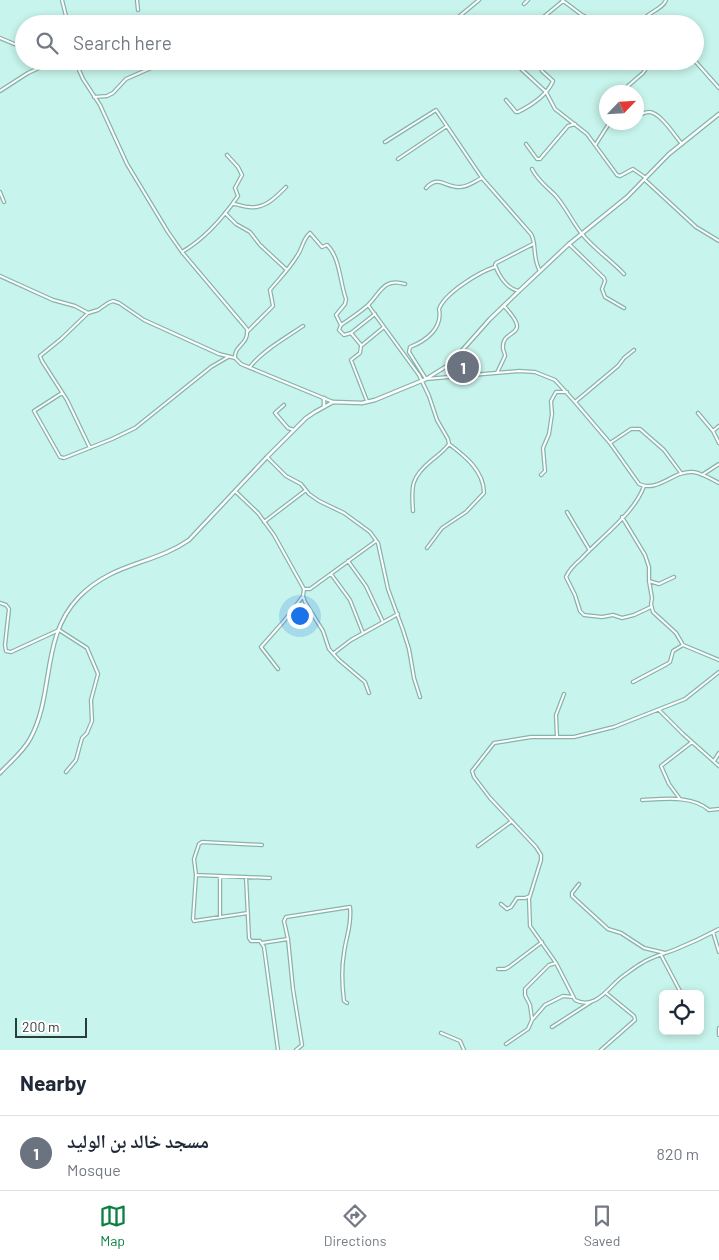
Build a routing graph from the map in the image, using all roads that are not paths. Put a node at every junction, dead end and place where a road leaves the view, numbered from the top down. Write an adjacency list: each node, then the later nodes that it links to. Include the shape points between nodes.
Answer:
1 (62, 0): 9 (street)
2 (137, 0): 8 (street)
3 (480, 0): 10 (street)
4 (528, 0): 7 (street)
5 (563, 0): 11 (street); 12 (street)
6 (666, 0): 13 (street)
7 (524, 4)
8 (138, 10)
9 (65, 15)
10 (461, 15)
11 (546, 15)
12 (582, 15)
13 (648, 15)
14 (0, 38): 15 (street)
15 (15, 44)
16 (36, 70): 25 (street)
17 (79, 70): 27 (street)
18 (146, 70): 27 (street, via 126,79 113,93)
19 (522, 70): 26 (street)
20 (542, 70): 26 (street, via 553,81)
21 (645, 70): 23 (street)
22 (703, 70): 24 (street)
23 (629, 85)
24 (719, 88)
25 (0, 91)
26 (546, 92): 28 (street, via 518,112); 31 (street, via 555,109)
27 (94, 97): 53 (street, via 131,171)
28 (506, 100)
29 (644, 114): 37 (street, via 654,113)
30 (719, 114): 37 (street)
31 (574, 124): 35 (street, via 568,126 540,159 536,159); 36 (street)
32 (447, 126): 34 (street, via 434,110); 39 (street); 41 (street)
33 (605, 130): 36 (street)
34 (384, 142)
35 (526, 144)
36 (596, 144): 42 (street, via 617,175 633,169)
37 (682, 144): 42 (street)
38 (227, 155): 47 (street, via 242,175 235,188 238,196)
39 (398, 159)
40 (532, 169): 49 (street, via 564,206)
41 (482, 178): 44 (street, via 458,188 439,181); 51 (street, via 531,234)
42 (645, 179): 49 (street); 50 (street, via 689,221)
43 (286, 186): 47 (street, via 262,206)
44 (426, 188)
45 (0, 192): 46 (street)
46 (4, 202)
47 (233, 204): 48 (street)
48 (225, 213): 53 (street, via 194,245); 55 (street, via 250,232 260,246)
49 (582, 234): 52 (street); 57 (street)
50 (719, 241)
51 (533, 244): 54 (street, via 496,263); 56 (street)
52 (569, 244): 56 (street); 63 (street, via 604,278 602,289 605,297)
53 (182, 252): 69 (street, via 244,324)
54 (495, 267): 60 (street, via 508,286); 77 (street, via 474,275 444,301 439,309 438,324 426,338 410,347)
55 (287, 270): 66 (street, via 310,233 320,246 330,247 346,299 336,315); 69 (street, via 270,292 273,306)
56 (540, 271): 60 (street)
57 (624, 274)
58 (0, 276): 64 (street)
59 (405, 284): 61 (street, via 400,282 383,287)
60 (519, 291): 62 (street)
61 (368, 305): 65 (street); 66 (street)
62 (504, 305): 76 (street, via 518,324 517,329 504,340 505,356); 77 (street, via 456,359)
63 (624, 308)
64 (88, 313): 73 (street, via 113,301 144,320); 80 (street, via 40,356)
65 (374, 314): 68 (street); 70 (street)
66 (341, 325): 70 (street, via 341,333)
67 (303, 326): 75 (street)
68 (384, 327): 71 (street); 78 (street)
69 (247, 332): 74 (street)
70 (352, 333): 71 (street)
71 (362, 345): 83 (street, via 359,355 352,360)
72 (634, 350): 84 (street)
73 (228, 357): 74 (street); 94 (street, via 135,428)
74 (234, 358): 75 (street)
75 (250, 367): 81 (street)
76 (497, 373): 77 (street); 79 (street, via 535,372 555,380)
77 (426, 379): 78 (street)
78 (422, 380): 83 (street); 93 (street)
79 (567, 392): 84 (street); 98 (street, via 556,392 551,401 552,414 543,448 544,471)
80 (62, 393): 94 (street); 94 (street, via 34,413 60,457 66,458)
81 (324, 398): 82 (street); 86 (street)
82 (332, 402): 83 (street); 86 (street)
83 (368, 402)
84 (576, 402): 91 (street)
85 (284, 405): 89 (street, via 275,413 288,428)
86 (324, 406): 89 (street)
87 (698, 413): 90 (street)
88 (719, 426): 90 (street)
89 (294, 430): 95 (street)
90 (712, 430): 92 (street)
91 (610, 443): 97 (street, via 631,429 640,429 664,450); 101 (street, via 639,484)
92 (719, 443)
93 (449, 444): 104 (street, via 416,476 412,490); 109 (street, via 475,468 484,493 462,516 442,528)
94 (90, 448)
95 (267, 457): 102 (street); 103 (street)
96 (719, 464): 99 (street)
97 (681, 474): 99 (street); 101 (street, via 656,485)
98 (541, 475)
99 (702, 475): 100 (street)
100 (719, 483)
101 (644, 486): 106 (street)
102 (306, 490): 107 (street); 108 (street, via 319,501 344,513)
103 (235, 491): 107 (street); 121 (street, via 189,540 174,549 119,569 94,584 78,599)
104 (414, 511)
105 (567, 512): 110 (street)
106 (622, 517): 110 (street); 114 (street, via 645,555)
107 (264, 522): 115 (street)
108 (376, 540): 111 (street); 119 (street)
109 (427, 548)
110 (590, 549): 118 (street, via 566,575 580,611 590,616 622,618)
111 (348, 561): 112 (street); 120 (street, via 366,586)
112 (331, 574): 115 (street, via 310,589); 122 (street, via 350,600)
113 (674, 577): 114 (street, via 659,584)
114 (649, 581): 118 (street)
115 (304, 589): 116 (street)
116 (303, 596): 124 (street); 126 (street, via 261,647)
117 (0, 603): 121 (street, via 9,608 7,652)
118 (651, 607): 123 (street)
119 (398, 614): 120 (street); 131 (street)
120 (383, 622): 122 (street)
121 (59, 630): 138 (street, via 87,648 98,674 91,700 92,721 82,738 76,760); 139 (street, via 48,666 43,702 30,739)
122 (363, 633): 124 (street)
123 (683, 645): 125 (street); 128 (street, via 674,651 670,662)
124 (333, 654): 129 (street, via 365,682)
125 (719, 660)
126 (278, 669)
127 (719, 672): 132 (street, via 685,699)
128 (633, 682)
129 (369, 693)
130 (564, 694): 133 (street, via 556,715)
131 (420, 697)
132 (659, 710): 133 (street, via 614,727 574,737); 134 (street)
133 (557, 737): 143 (street, via 494,743 472,771 490,798)
134 (692, 742): 136 (street); 140 (street, via 661,766)
135 (719, 753): 136 (street)
136 (714, 761): 137 (street)
137 (719, 766)
138 (66, 772)
139 (0, 773)
140 (681, 799): 141 (street); 142 (street, via 700,802 709,810)
141 (642, 800)
142 (719, 809)
143 (512, 821): 145 (street); 151 (street, via 541,855)
144 (262, 845): 146 (street, via 200,843 194,859)
145 (478, 846)
146 (196, 875): 147 (street); 154 (street, via 194,921)
147 (220, 876): 148 (street); 154 (street)
148 (246, 877): 149 (street); 153 (street)
149 (270, 878)
150 (579, 884): 161 (street, via 572,896 608,929 644,948)
151 (530, 896): 152 (street, via 517,898 508,909); 158 (street, via 530,926)
152 (502, 904)
153 (248, 913): 154 (street); 159 (street, via 249,938)
154 (220, 918)
155 (719, 929): 156 (street)
156 (713, 932): 160 (street); 161 (street)
157 (288, 939): 159 (street); 169 (street, via 286,917 350,906 350,933 341,981); 177 (street, via 301,1042)
158 (542, 942): 163 (street); 164 (street, via 509,968)
159 (262, 943): 176 (street)
160 (719, 952)
161 (665, 953): 162 (street)
162 (661, 955): 165 (street); 166 (street, via 636,966)
163 (556, 963): 167 (street); 170 (street, via 546,968 525,989)
164 (498, 969)
165 (679, 990)
166 (606, 993): 168 (street); 179 (street, via 635,1020)
167 (573, 997): 168 (street, via 579,1002); 170 (street, via 563,996 545,1005)
168 (593, 1001): 171 (street)
169 (347, 1003)
170 (532, 1020): 175 (street, via 528,1028)
171 (552, 1027)
172 (719, 1028): 174 (street)
173 (441, 1033): 178 (street, via 458,1040)
174 (719, 1035)
175 (506, 1044)
176 (278, 1050)
177 (296, 1050)
178 (464, 1050)
179 (601, 1050)

